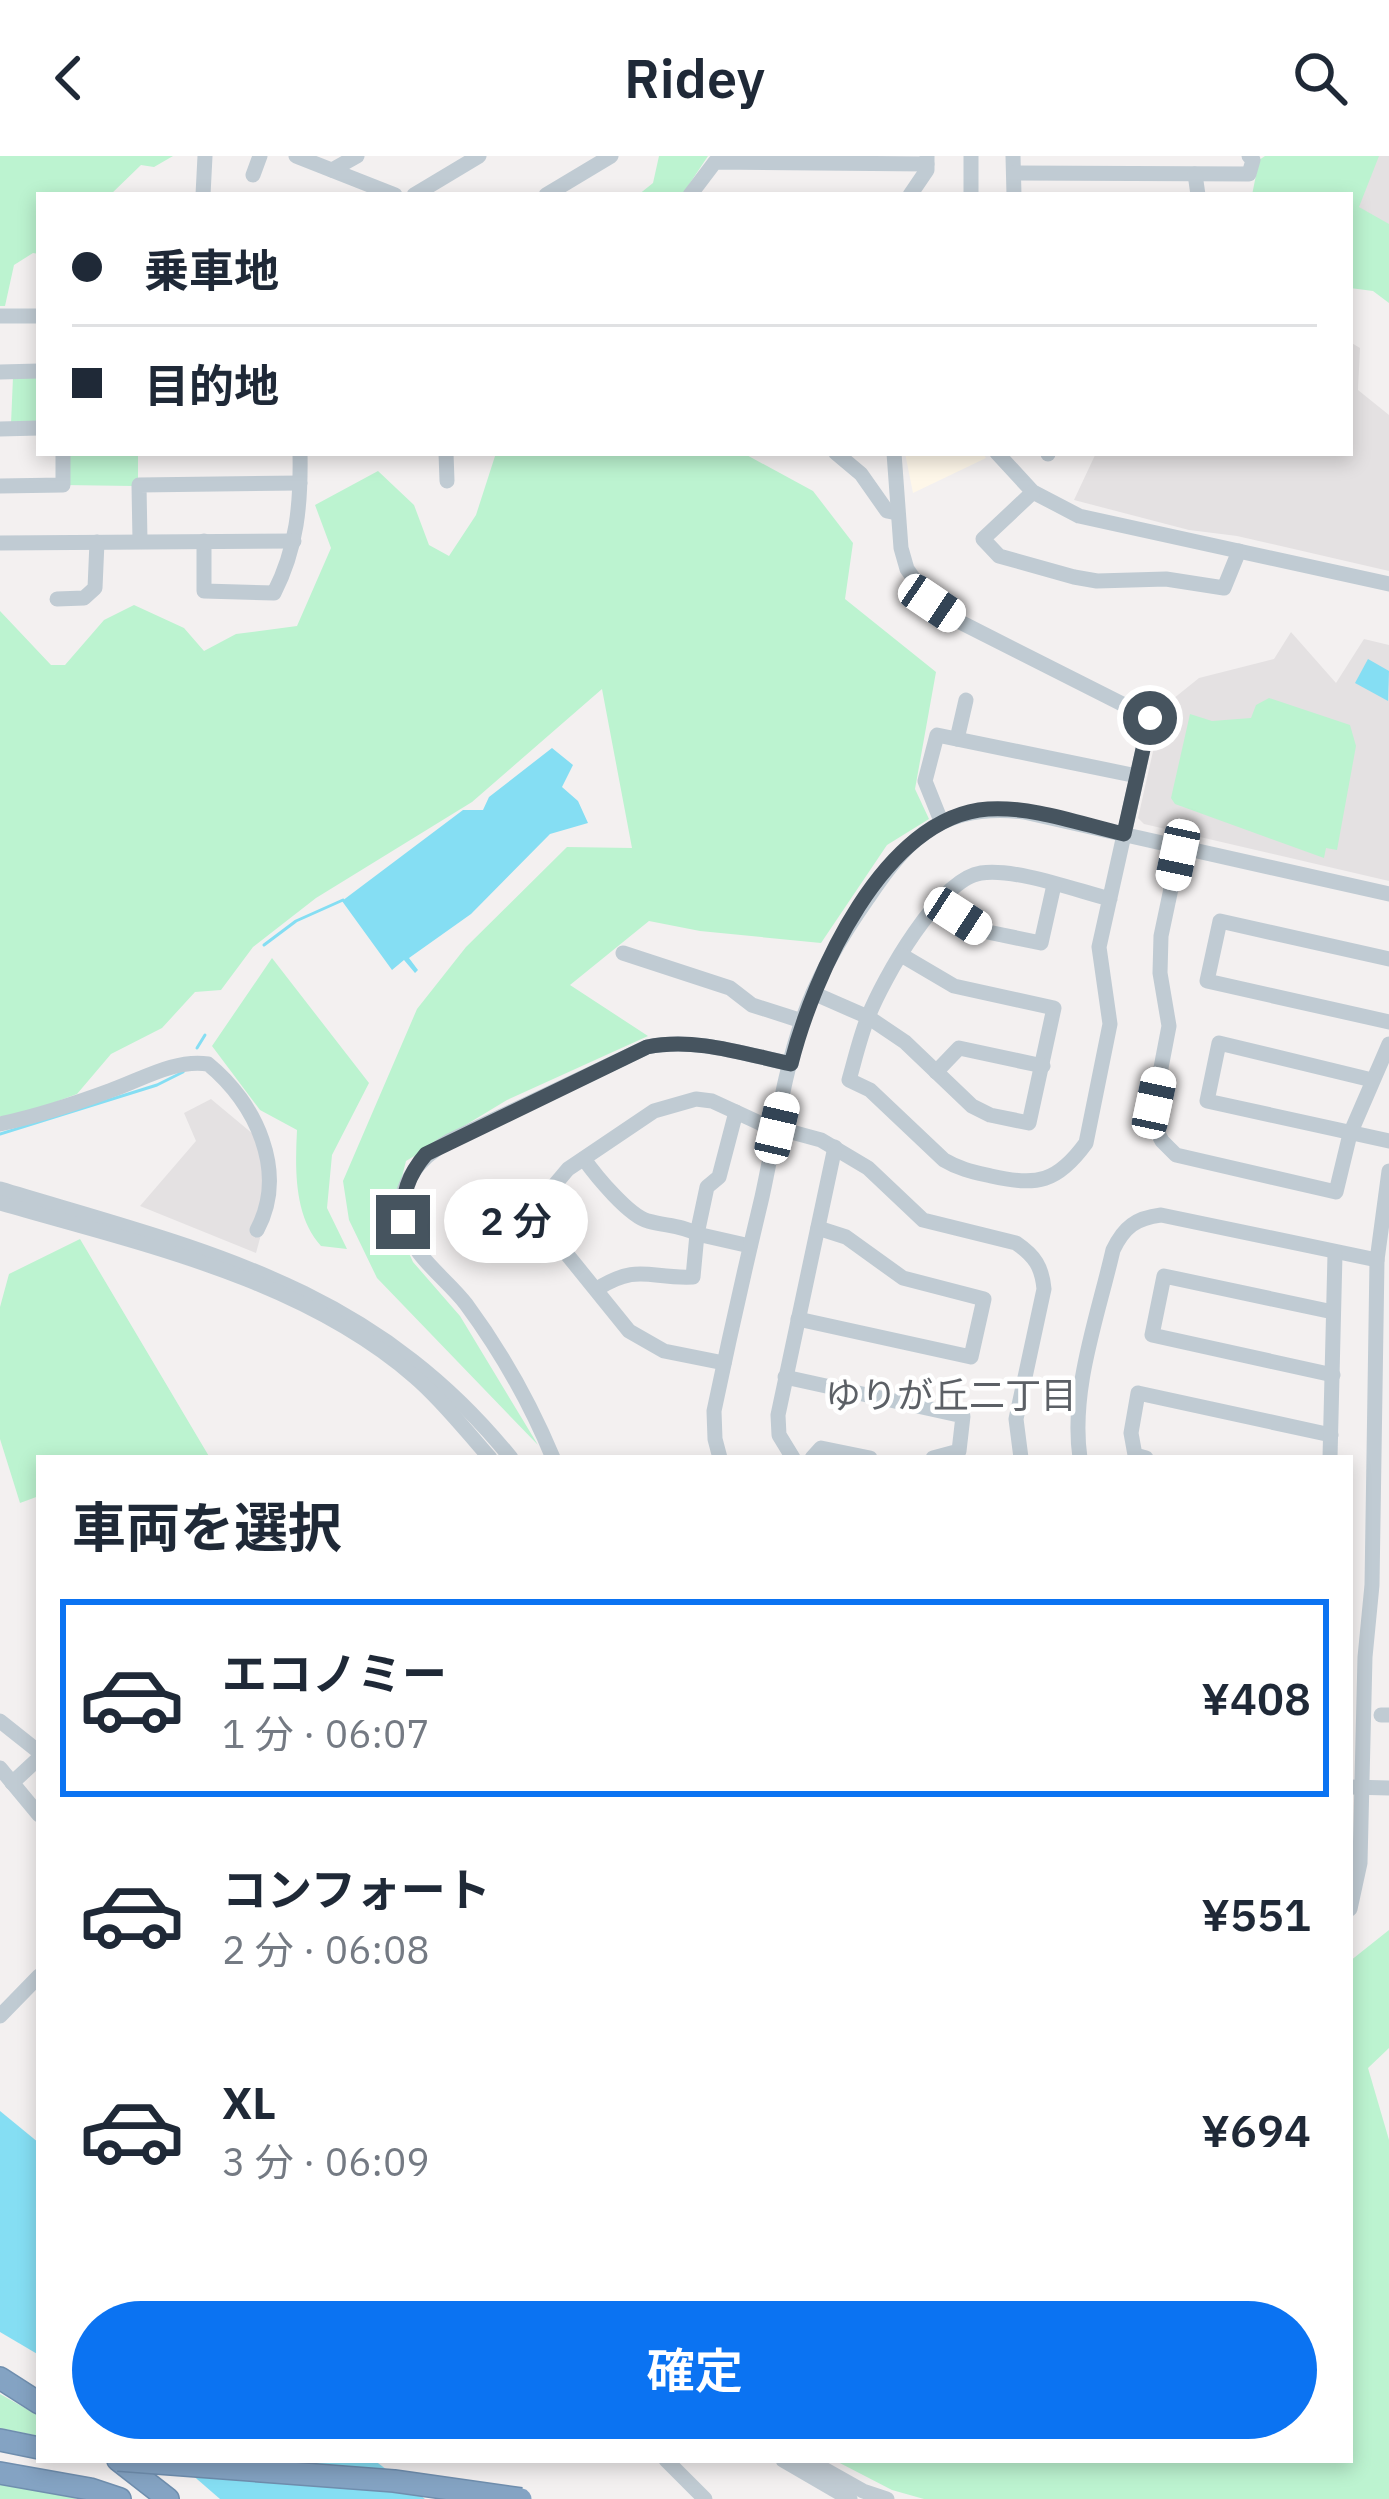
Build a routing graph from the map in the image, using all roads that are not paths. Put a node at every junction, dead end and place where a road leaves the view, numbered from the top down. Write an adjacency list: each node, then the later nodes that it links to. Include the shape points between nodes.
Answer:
1 (205, 156): 14 (street)
2 (260, 156): 13 (street)
3 (296, 156): 11 (street)
4 (357, 156): 11 (street)
5 (611, 156): 17 (street)
6 (971, 156): 20 (street)
7 (1254, 157): 12 (street, via 1249,174)
8 (472, 158): 16 (street)
9 (927, 160): 18 (street, via 715,162); 19 (street)
10 (1013, 164): 12 (street)
11 (332, 170): 15 (street)
12 (1195, 173): 21 (street)
13 (253, 175)
14 (203, 192)
15 (387, 192)
16 (423, 192)
17 (551, 192)
18 (692, 192)
19 (911, 192)
20 (971, 192)
21 (1198, 192)
22 (0, 316): 23 (street)
23 (36, 316)
24 (36, 371): 25 (street)
25 (0, 372)
26 (36, 428): 27 (street)
27 (0, 429)
28 (64, 456): 36 (street, via 63,485)
29 (300, 456): 35 (street)
30 (446, 456): 34 (street)
31 (840, 456): 38 (street)
32 (894, 456): 38 (street)
33 (1001, 456): 37 (street)
34 (447, 481)
35 (300, 483): 39 (street, via 139,485); 41 (street)
36 (0, 486)
37 (1034, 492): 44 (street, via 1079,516); 44 (street, via 983,539 999,556 1096,581 1224,588)
38 (897, 513): 49 (street, via 907,569 932,603 1150,718)
39 (140, 541): 40 (street); 42 (street)
40 (204, 541): 41 (street); 41 (street, via 204,591 274,593)
41 (294, 541)
42 (97, 542): 43 (street); 46 (street, via 95,588 84,598)
43 (0, 543)
44 (1239, 551): 45 (street)
45 (1389, 584)
46 (57, 599)
47 (966, 700): 48 (street)
48 (957, 739): 49 (street); 50 (street, via 937,734 925,781)
49 (1137, 776): 51 (street)
50 (941, 821): 51 (street, via 991,808); 60 (street, via 889,867)
51 (1124, 834): 52 (street); 55 (street)
52 (1180, 847): 54 (street); 72 (street, via 1161,936 1169,1026 1150,1120 1162,1142 1176,1155 1336,1192)
53 (1054, 885): 55 (street); 56 (street, via 987,872 955,884); 56 (street, via 1041,943 978,930)
54 (1389, 894)
55 (1110, 898): 61 (street, via 1099,947 1109,1040 1086,1143 1054,1176 1032,1184 957,1167 849,1080)
56 (937, 903): 58 (street)
57 (623, 953): 62 (street)
58 (903, 956): 61 (street); 66 (street, via 954,986 1054,1008)
59 (1389, 958): 63 (street, via 1220,921 1207,981)
60 (812, 993): 61 (street); 62 (street)
61 (868, 1017): 67 (street)
62 (802, 1022): 65 (street)
63 (1389, 1022)
64 (1389, 1044): 68 (street)
65 (791, 1064): 71 (street); 94 (street, via 673,1041 647,1047 449,1141 412,1170 402,1197 413,1246 465,1303)
66 (1042, 1066): 67 (street, via 958,1048); 67 (street, via 1028,1123 972,1106)
67 (936, 1072)
68 (1372, 1080): 72 (street); 72 (street, via 1219,1043 1207,1101)
69 (736, 1112): 71 (street); 75 (street, via 712,1101 674,1103); 81 (street)
70 (0, 1124): 80 (street, via 170,1067 208,1064 265,1137 267,1198)
71 (777, 1128): 74 (street); 82 (street)
72 (1350, 1134): 73 (street)
73 (1389, 1141)
74 (835, 1147): 79 (street); 100 (street, via 923,1220 1016,1244 1037,1261 1044,1289 1016,1419)
75 (584, 1159): 81 (street, via 636,1216); 85 (street, via 552,1187 547,1205 556,1242)
76 (1389, 1171): 84 (street)
77 (0, 1189): 93 (street, via 193,1247 314,1295 438,1379)
78 (0, 1203): 92 (street, via 190,1260 308,1308 414,1376)
79 (818, 1228): 87 (street); 87 (street, via 846,1237 903,1278 984,1299 971,1357)
80 (257, 1230)
81 (698, 1234): 82 (street); 85 (street, via 693,1277 620,1274)
82 (751, 1246): 88 (street)
83 (1335, 1254): 84 (street); 86 (street); 101 (street, via 1161,1215 1123,1230 1080,1400)
84 (1377, 1260): 109 (street)
85 (597, 1289): 88 (street, via 646,1343)
86 (1333, 1312): 89 (street); 89 (street, via 1164,1276 1152,1335)
87 (798, 1318): 90 (street)
88 (724, 1364): 95 (street, via 714,1419)
89 (1333, 1376): 91 (street)
90 (785, 1377): 96 (street, via 779,1435); 99 (street, via 964,1416 959,1451)
91 (1331, 1435): 102 (street, via 1138,1393); 103 (street)
92 (487, 1455)
93 (509, 1455)
94 (551, 1455)
95 (720, 1455)
96 (791, 1455)
97 (815, 1455): 98 (street, via 821,1448)
98 (855, 1455)
99 (944, 1455)
100 (1021, 1455)
101 (1080, 1455)
102 (1135, 1455)
103 (1330, 1455)
104 (0, 1721): 105 (street)
105 (36, 1752)
106 (36, 1758): 108 (street)
107 (0, 1768): 108 (street)
108 (12, 1783): 111 (street)
109 (1356, 1787): 110 (street); 112 (street, via 1360,1863)
110 (1389, 1788)
111 (36, 1812)
112 (1353, 1895)
113 (36, 1979): 114 (street)
114 (0, 2016)
115 (0, 2378): 116 (highway)
116 (36, 2402)
117 (0, 2440): 118 (highway)
118 (36, 2447)
119 (122, 2463): 126 (highway)
120 (157, 2463): 127 (highway, bridge)
121 (669, 2463): 128 (street)
122 (788, 2463): 129 (street)
123 (813, 2463): 130 (street)
124 (0, 2473): 125 (highway)
125 (120, 2499)
126 (168, 2499)
127 (520, 2499)
128 (705, 2499)
129 (850, 2499)
130 (887, 2499)

